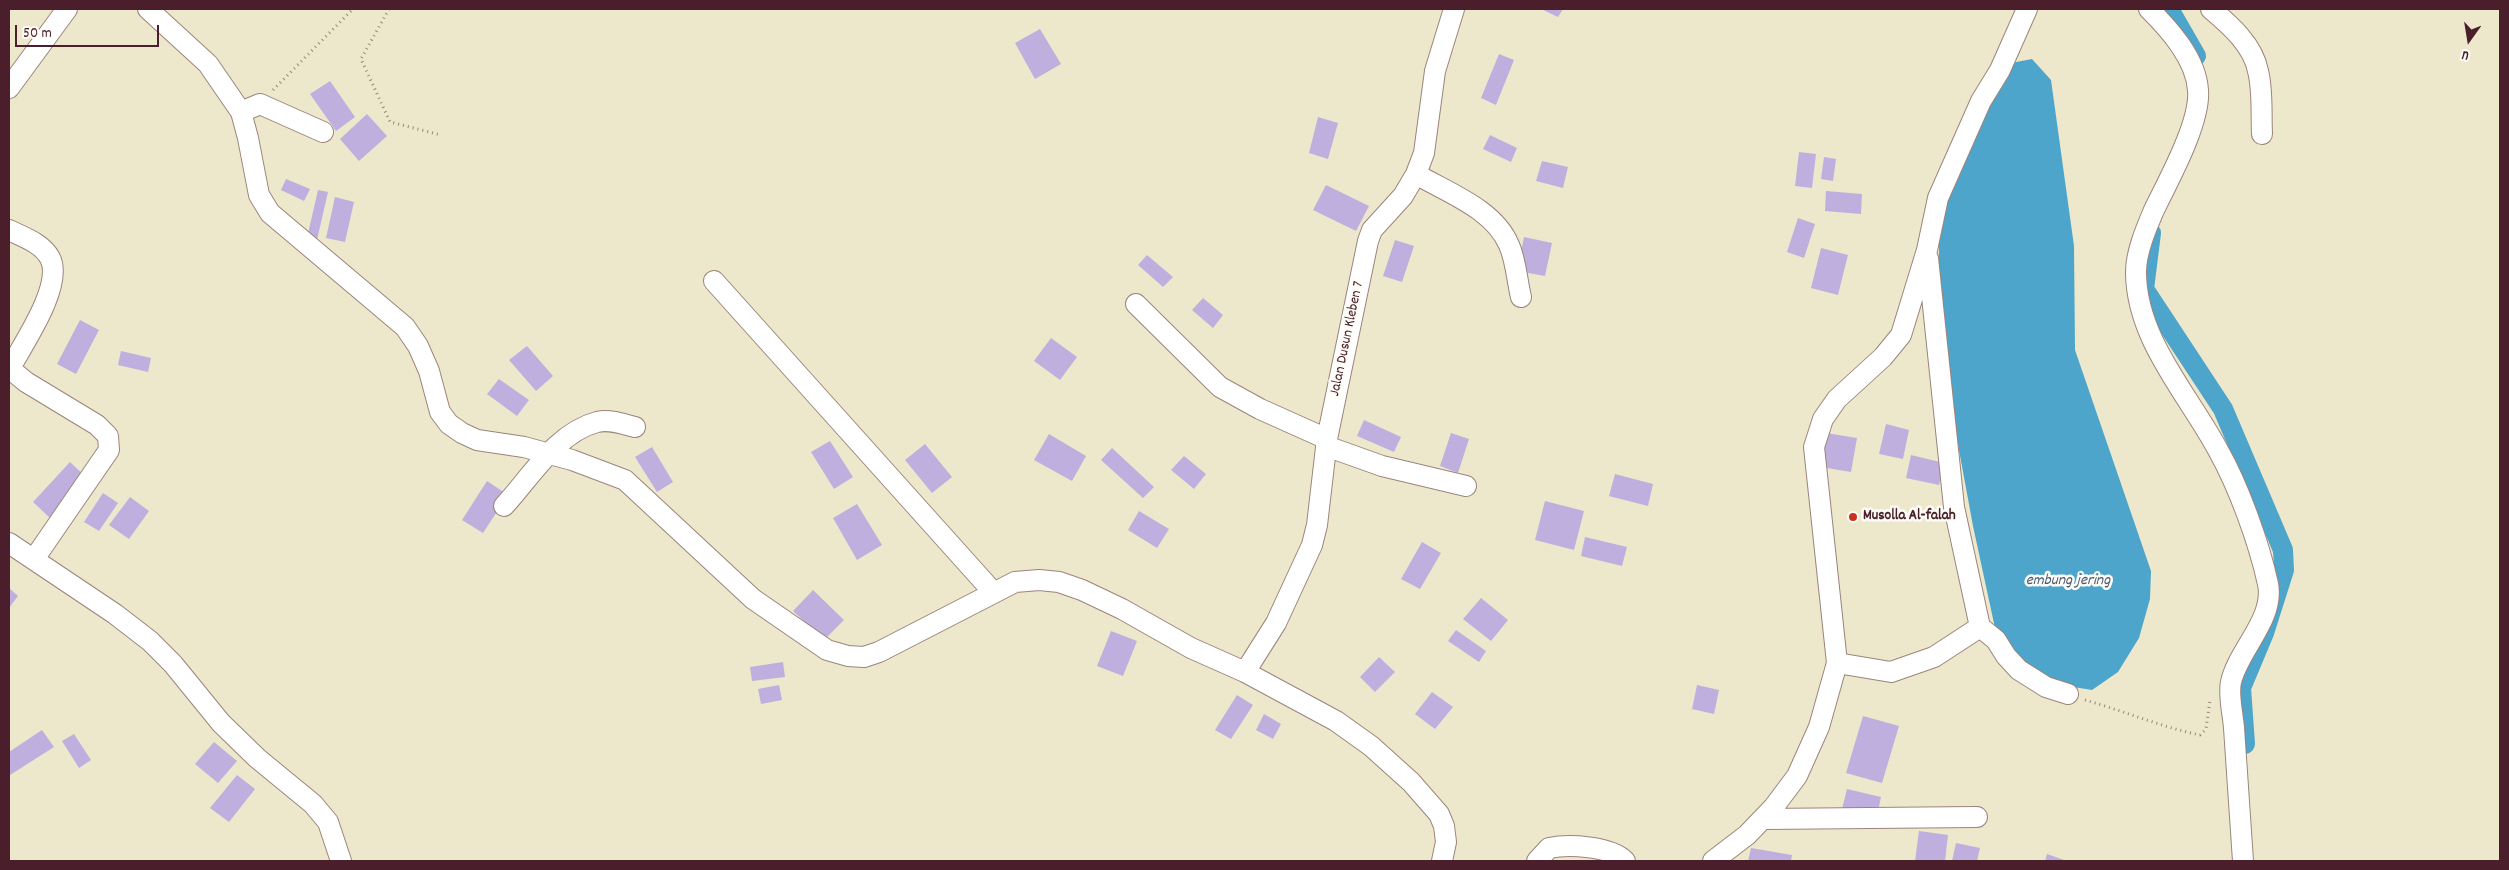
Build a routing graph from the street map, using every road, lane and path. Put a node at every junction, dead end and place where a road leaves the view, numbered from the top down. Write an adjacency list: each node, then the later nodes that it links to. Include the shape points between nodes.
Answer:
1 (66, 9): 9 (street)
2 (148, 9): 11 (street, via 208,64)
3 (389, 9): 14 (path, via 361,59 390,122)
4 (1454, 9): 15 (street, Jalan Dusun Kleben 7, via 1434,71 1427,138)
5 (2027, 9): 17 (street, via 1938,198)
6 (2149, 9): 43 (street, via 2180,46 2191,65 2199,91 2186,140 2142,243 2136,272 2141,309 2158,351 2230,472 2269,588 2265,609 2230,682)
7 (2211, 9): 13 (street, via 2244,42 2254,58 2259,71)
8 (351, 10): 10 (path)
9 (9, 88)
10 (260, 104): 11 (street); 12 (street)
11 (241, 112): 24 (street, via 258,195 270,213 405,327 418,346 429,371 440,412 449,424 476,440)
12 (323, 132)
13 (2262, 134)
14 (441, 135)
15 (1416, 174): 19 (street, via 1485,214 1503,232 1510,247); 23 (street, Jalan Dusun Kleben 7, via 1403,196 1372,230 1368,241)
16 (9, 230): 21 (street, via 45,251 53,268 48,296)
17 (1928, 250): 30 (street, via 1954,507); 31 (street, via 1901,335 1883,358 1837,400 1823,419 1814,447)
18 (714, 281): 29 (street)
19 (1521, 297)
20 (1136, 304): 23 (street, via 1220,387)
21 (9, 368): 28 (street, via 26,382 97,425 108,436 109,442 109,450)
22 (635, 428): 24 (street, via 615,422 598,422 578,431)
23 (1327, 443): 25 (street, via 1382,466); 32 (street, Jalan Dusun Kleben 7, via 1312,545 1276,622)
24 (549, 454): 26 (street); 29 (street, via 625,480 753,599 827,650 864,657 880,652)
25 (1466, 486)
26 (504, 506)
27 (10, 546): 28 (street)
28 (34, 559): 38 (street, via 156,646 221,723 313,804 328,822)
29 (994, 592): 32 (street, via 1015,582 1059,582 1106,601 1191,648)
30 (1980, 627): 31 (street, via 1934,657 1891,672); 33 (street, via 1996,640 2019,670 2046,687)
31 (1837, 663): 36 (street, via 1807,758)
32 (1245, 672): 39 (street, via 1336,721 1371,746 1411,782 1439,814 1444,826 1446,842)
33 (2068, 694): 34 (path, via 2200,736 2206,729)
34 (2211, 695)
35 (1977, 817): 36 (street)
36 (1763, 819): 42 (street)
37 (1599, 855): 40 (street, via 1556,847 1546,850); 41 (street, via 1616,854)
38 (341, 861)
39 (1442, 861)
40 (1537, 861)
41 (1625, 861)
42 (1713, 861)
43 (2243, 861)

